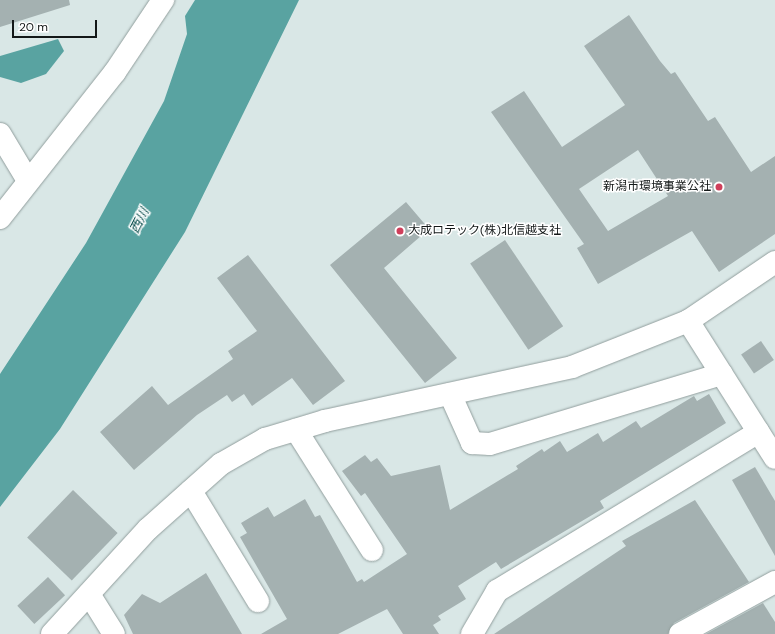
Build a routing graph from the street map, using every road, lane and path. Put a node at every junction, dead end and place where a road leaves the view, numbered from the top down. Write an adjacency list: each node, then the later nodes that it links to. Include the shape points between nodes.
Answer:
1 (163, 0): 3 (street, via 115,72)
2 (0, 134): 3 (street)
3 (28, 179): 4 (street)
4 (0, 218)
5 (775, 262): 6 (street)
6 (688, 321): 7 (street); 8 (street, via 572,367)
7 (722, 374): 8 (street, via 490,444 472,443); 10 (street)
8 (450, 394): 9 (street)
9 (296, 430): 12 (street, via 265,438 221,464); 13 (street)
10 (759, 432): 11 (street); 19 (street, via 497,591)
11 (775, 458)
12 (191, 491): 15 (street, via 148,529); 16 (street)
13 (372, 550)
14 (775, 582): 20 (street)
15 (89, 594): 17 (street); 18 (street)
16 (258, 601)
17 (52, 634)
18 (114, 634)
19 (472, 634)
20 (680, 634)

